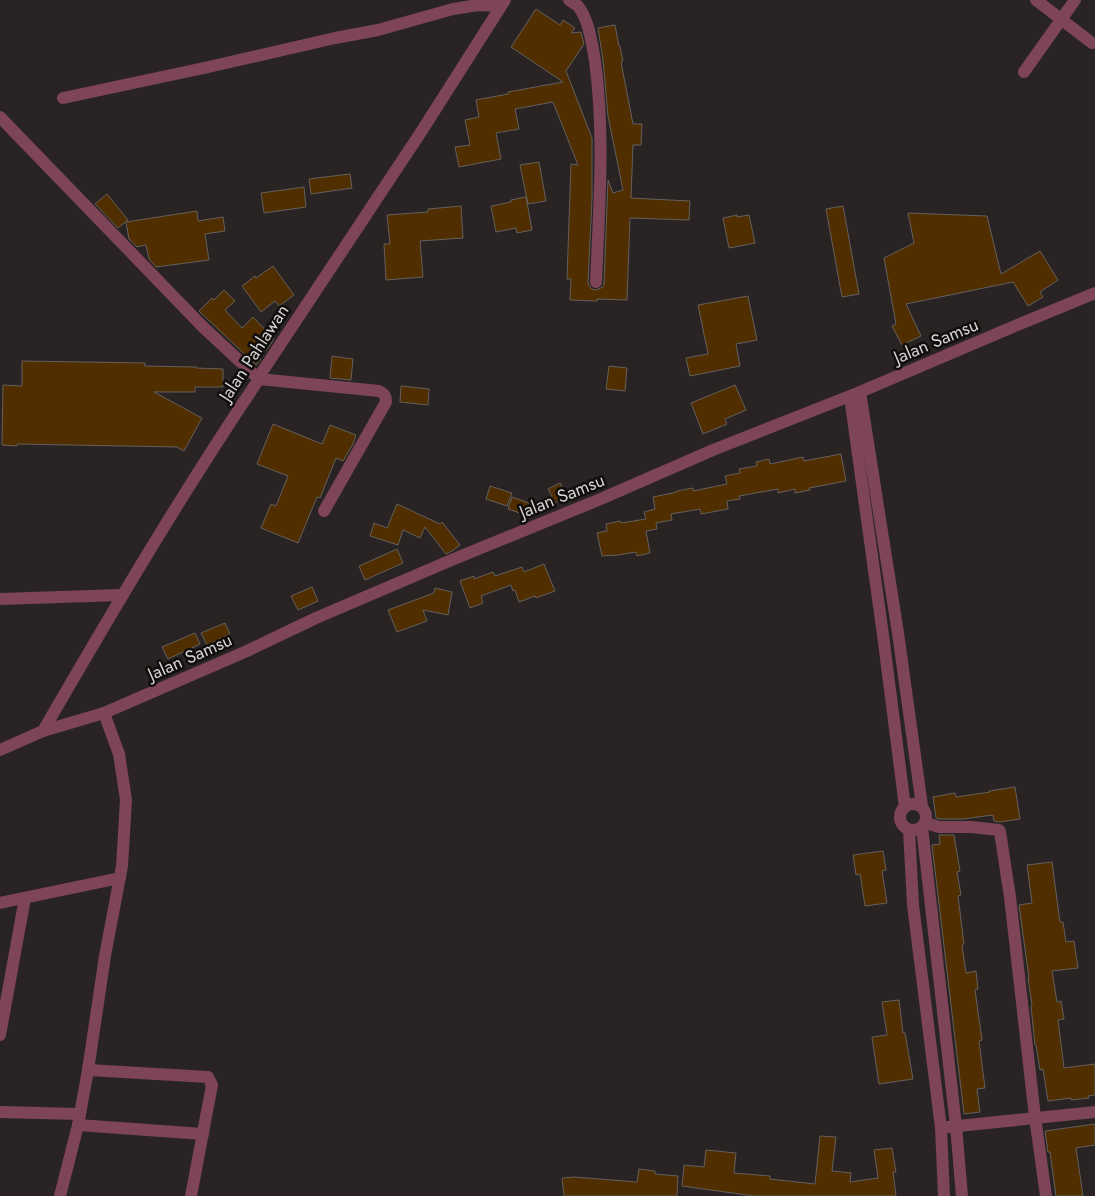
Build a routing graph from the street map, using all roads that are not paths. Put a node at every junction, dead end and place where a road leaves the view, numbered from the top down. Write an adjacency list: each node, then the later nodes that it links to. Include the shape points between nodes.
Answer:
1 (569, 0): 10 (street, via 578,5 588,24 597,75 600,177)
2 (1036, 0): 5 (street)
3 (1075, 0): 5 (street)
4 (503, 3): 8 (street, via 453,10 378,30); 12 (street, Jalan Pahlawan)
5 (1062, 20): 6 (street); 7 (street)
6 (1092, 43)
7 (1024, 72)
8 (63, 98)
9 (0, 117): 12 (street, via 203,326)
10 (596, 282)
11 (1095, 293): 13 (street, Jalan Samsu)
12 (259, 379): 14 (street, via 379,391 386,397); 15 (street, Jalan Pahlawan)
13 (855, 395): 17 (street); 18 (street); 19 (street, Jalan Samsu, via 713,450 454,558)
14 (324, 511)
15 (121, 595): 16 (street); 20 (street, Jalan Pahlawan)
16 (0, 599)
17 (898, 633): 18 (street); 22 (street)
18 (883, 635): 23 (street)
19 (104, 713): 20 (street, Jalan Samsu); 26 (street, via 119,754 126,800)
20 (43, 731): 21 (street, Jalan Samsu)
21 (0, 750)
22 (922, 806): 23 (street); 24 (street, via 927,817)
23 (904, 807): 25 (street, via 900,818)
24 (924, 825): 25 (street); 33 (street, via 1000,832); 35 (street)
25 (910, 830): 36 (street, via 913,905)
26 (120, 878): 27 (street); 30 (street)
27 (25, 898): 28 (street); 29 (street)
28 (0, 903)
29 (0, 1035)
30 (88, 1070): 34 (street); 37 (street, via 208,1078 212,1085)
31 (0, 1112): 34 (street)
32 (1095, 1112): 33 (street)
33 (1035, 1117): 35 (street); 42 (street)
34 (79, 1120): 37 (street); 38 (street)
35 (956, 1126): 36 (street); 41 (street)
36 (941, 1128): 40 (street)
37 (203, 1134): 39 (street)
38 (60, 1196)
39 (191, 1196)
40 (944, 1196)
41 (962, 1196)
42 (1046, 1196)

